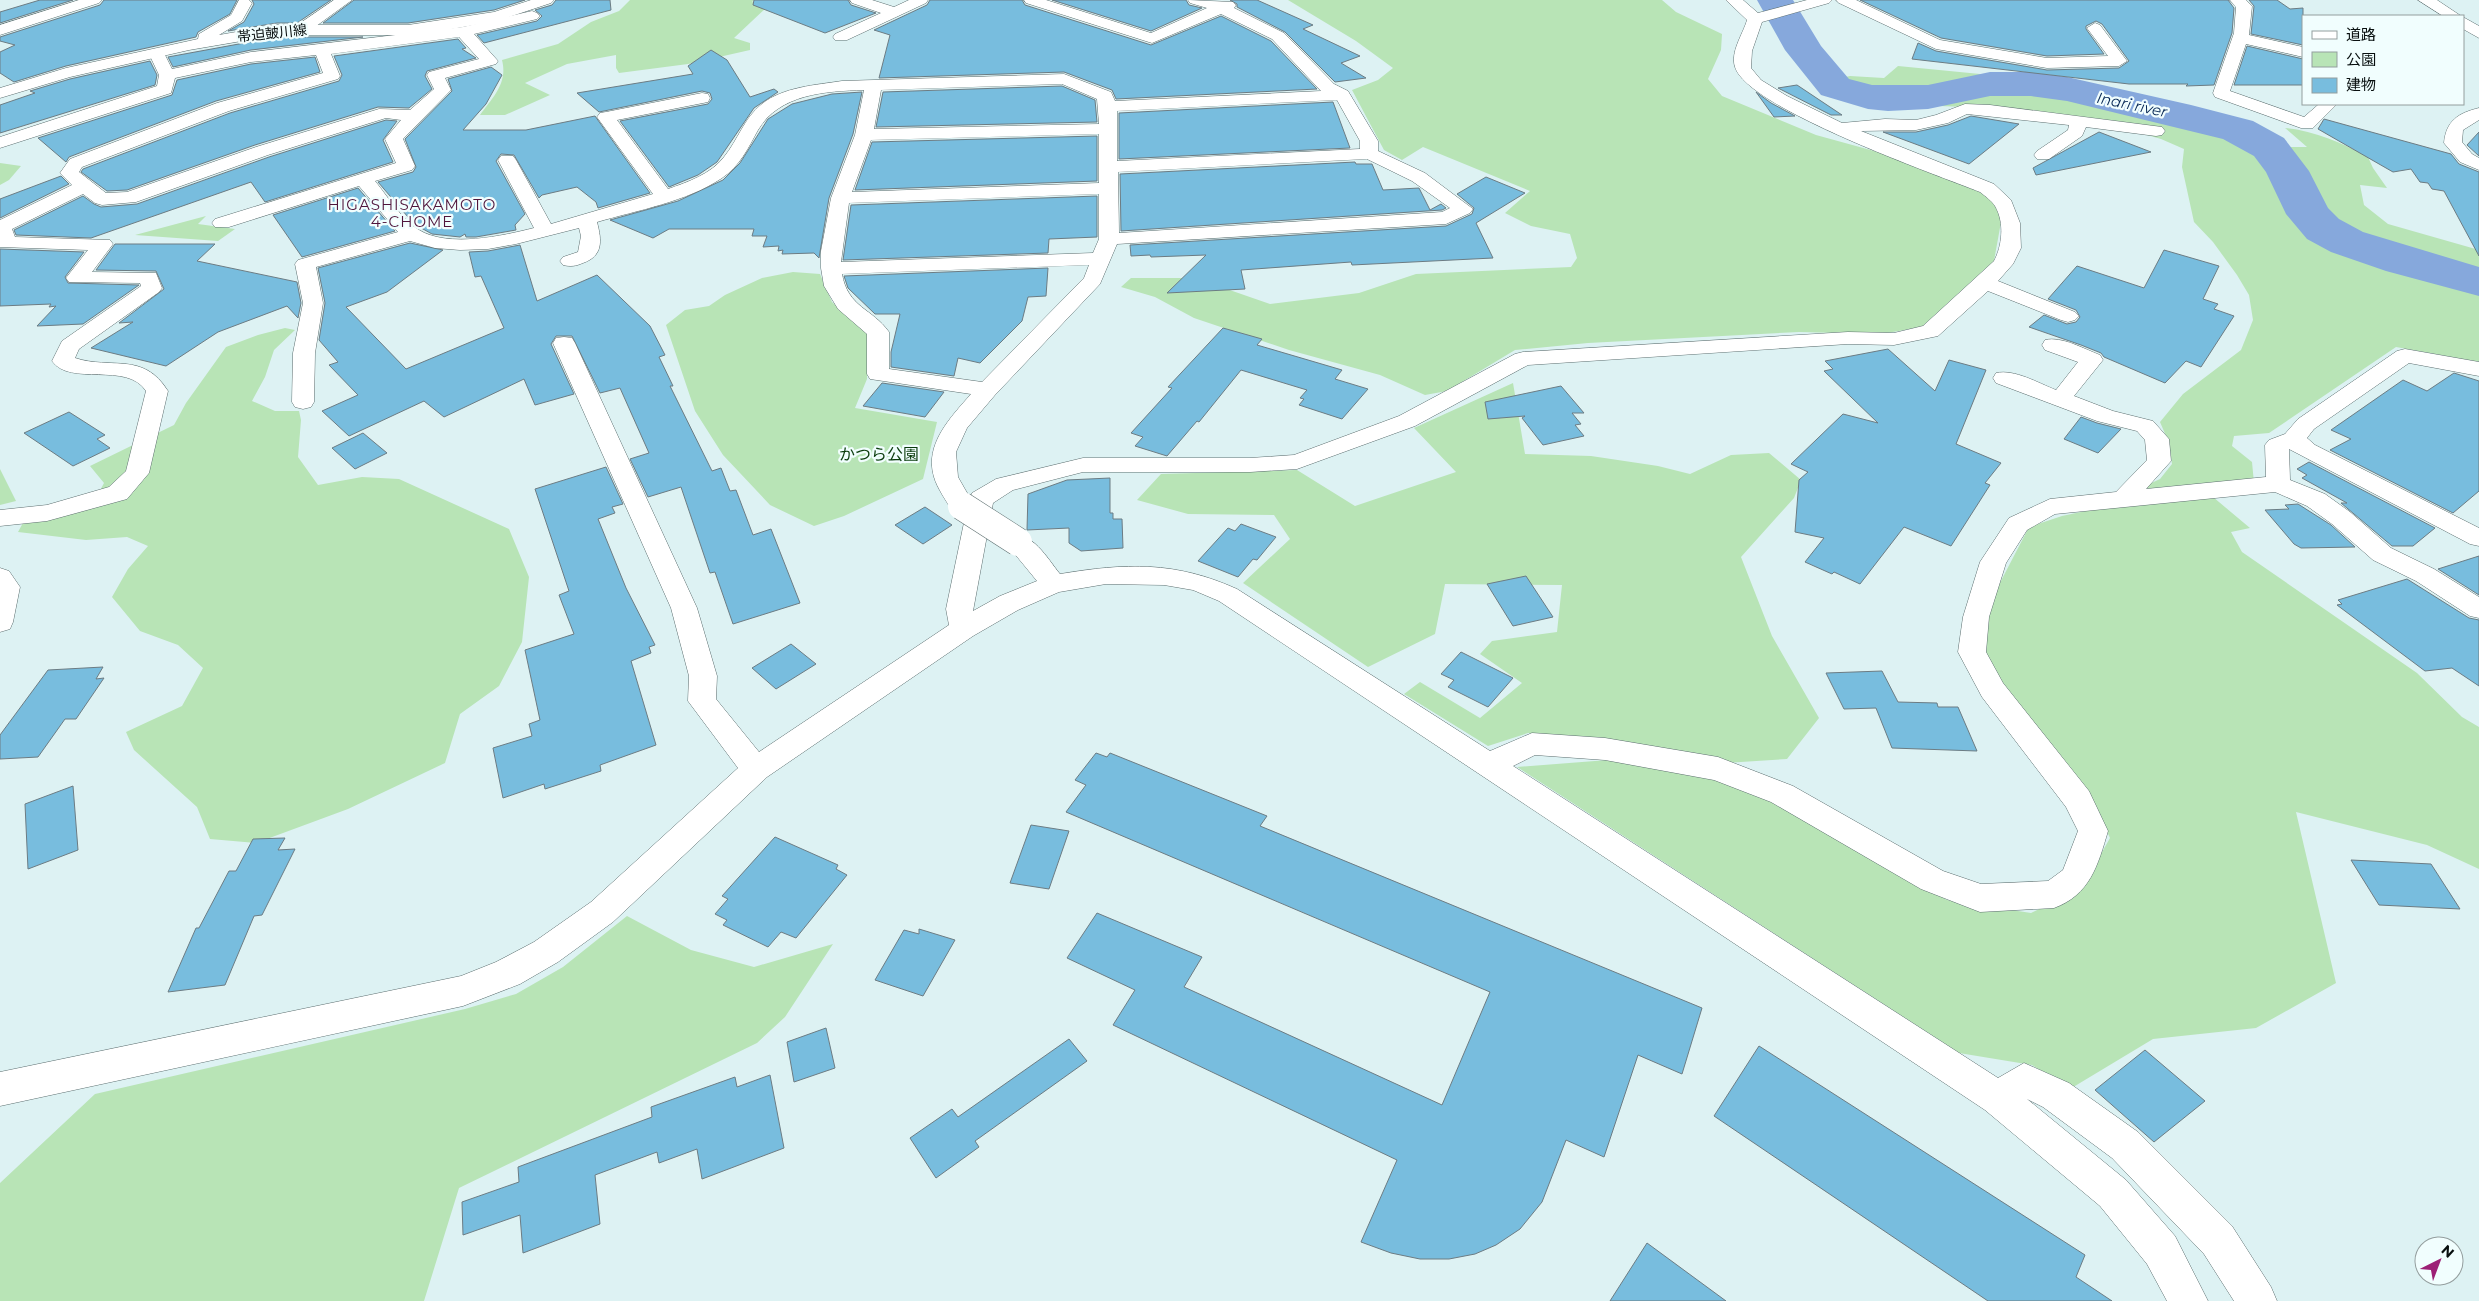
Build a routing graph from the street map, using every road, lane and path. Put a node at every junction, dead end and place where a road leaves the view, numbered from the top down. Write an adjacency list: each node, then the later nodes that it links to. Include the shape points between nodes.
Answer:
1 (94, 0): 23 (street)
2 (344, 0): 22 (street)
3 (546, 0): 22 (street, 帯迫皷川線, via 497,16 408,30)
4 (857, 0): 16 (street)
5 (921, 0): 16 (street)
6 (1031, 0): 15 (street, via 1152,38)
7 (1195, 0): 15 (street)
8 (1241, 0): 15 (street)
9 (1734, 0): 19 (street)
10 (1844, 0): 21 (street, via 1936,44 2047,63 2119,61)
11 (2237, 0): 28 (street, via 2244,6)
12 (2426, 0): 17 (street)
13 (1817, 2): 19 (street)
14 (251, 8): 24 (street); 29 (street)
15 (1222, 8): 36 (street, via 1278,36 1328,88)
16 (895, 12): 27 (street)
17 (2451, 15)
18 (532, 16): 25 (street)
19 (1759, 18): 43 (street, via 1741,60 1744,72 1755,84 1793,107)
20 (2464, 23): 26 (street)
21 (2095, 28)
22 (302, 29): 24 (street, 帯迫皷川線)
23 (0, 30)
24 (277, 30): 29 (street, 帯迫皷川線)
25 (463, 32): 30 (street); 41 (street, via 490,61 435,75 443,90)
26 (2479, 33)
27 (841, 37)
28 (2240, 38): 32 (street); 38 (street, via 2221,93 2307,124)
29 (189, 45): 31 (street, 帯迫皷川線)
30 (322, 50): 33 (street, via 251,57); 54 (street, via 332,76 223,107 76,163 69,173)
31 (156, 52): 33 (street); 35 (street, 帯迫皷川線, via 66,73)
32 (2302, 52)
33 (167, 75): 47 (street, via 165,89)
34 (872, 85): 39 (street, via 1064,79 1105,96); 46 (street); 56 (street, via 812,91 774,104 760,114 728,165 697,184)
35 (0, 93)
36 (1342, 96): 39 (street); 48 (street, via 1369,140)
37 (702, 98): 56 (street, via 606,117)
38 (2328, 105)
39 (1108, 106): 44 (street)
40 (2479, 113): 51 (street, via 2454,129 2453,143 2466,158)
41 (414, 116): 53 (street, via 394,139 406,166); 54 (street, via 385,113 262,151 129,198 102,199)
42 (2079, 121): 43 (street, via 1965,109 1916,125); 45 (street); 49 (street, via 2076,132)
43 (1839, 128): 66 (street, via 1987,188 2004,204 2010,223 2011,248)
44 (1108, 129): 46 (street); 52 (street)
45 (2156, 131)
46 (864, 135): 57 (street)
47 (0, 143)
48 (1369, 154): 52 (street); 62 (street, via 1430,182 1463,209 1446,218)
49 (2043, 154)
50 (507, 160): 60 (street)
51 (2479, 165)
52 (1108, 168): 55 (street)
53 (363, 179): 59 (street); 61 (street)
54 (84, 186): 78 (street, via 2,227 6,243 103,244 76,278 149,276 152,288 70,346 63,360 71,366 122,370 148,377 154,384 157,391 137,473 118,493 96,501 47,513)
55 (1109, 188): 57 (street); 62 (street)
56 (664, 196): 58 (street)
57 (840, 198): 65 (street)
58 (586, 219): 60 (street); 64 (street, via 591,236 587,255)
59 (222, 223)
60 (545, 231): 61 (street, via 501,241 469,243 442,243)
61 (412, 234): 74 (street, via 305,264 313,303 304,353)
62 (1109, 238): 63 (street)
63 (1102, 258): 65 (street); 72 (street, via 1093,280)
64 (570, 261)
65 (831, 268): 72 (street, via 834,286 845,305 878,332 878,374)
66 (1985, 283): 67 (street); 84 (street, via 1930,331 1894,339 1848,338 1523,359 1407,421 1298,462 1083,465 1005,484 981,499 958,609)
67 (2068, 316)
68 (564, 343): 86 (street, via 684,608 702,676 702,701)
69 (2053, 345): 73 (street, via 2092,360)
70 (2479, 369): 75 (street, via 2405,356 2306,424)
71 (2004, 378): 73 (street)
72 (988, 390): 81 (street, bridge, via 956,426 944,452 946,477 962,506 1018,542)
73 (2060, 399): 77 (street, via 2105,416 2145,426 2157,439 2159,461)
74 (303, 402)
75 (2293, 439): 76 (street, via 2277,445); 79 (street, via 2307,450)
76 (2278, 484): 77 (street); 82 (street, via 2316,500 2382,554 2425,575)
77 (2124, 499): 85 (street, via 2050,507 2018,524 1993,562 1976,617 1972,652 1992,690 2078,800 2094,831 2074,879 2054,894 1980,898 1932,880 1782,794 1718,768 1605,749 1532,744)
78 (0, 518)
79 (2477, 534)
80 (0, 577): 83 (street, via 7,587)
81 (1054, 584): 84 (street, via 1009,602); 85 (street, via 1106,575 1164,576 1199,582 1228,595)
82 (2479, 609)
83 (0, 622)
84 (963, 630): 86 (street)
85 (1490, 764): 88 (street)
86 (756, 769): 87 (street, via 602,912 546,952 508,973 463,991)
87 (0, 1089)
88 (1998, 1098): 89 (street, via 2113,1193 2161,1250); 90 (street, via 2024,1080 2056,1095 2125,1145 2218,1240)
89 (2188, 1301)
90 (2257, 1301)

